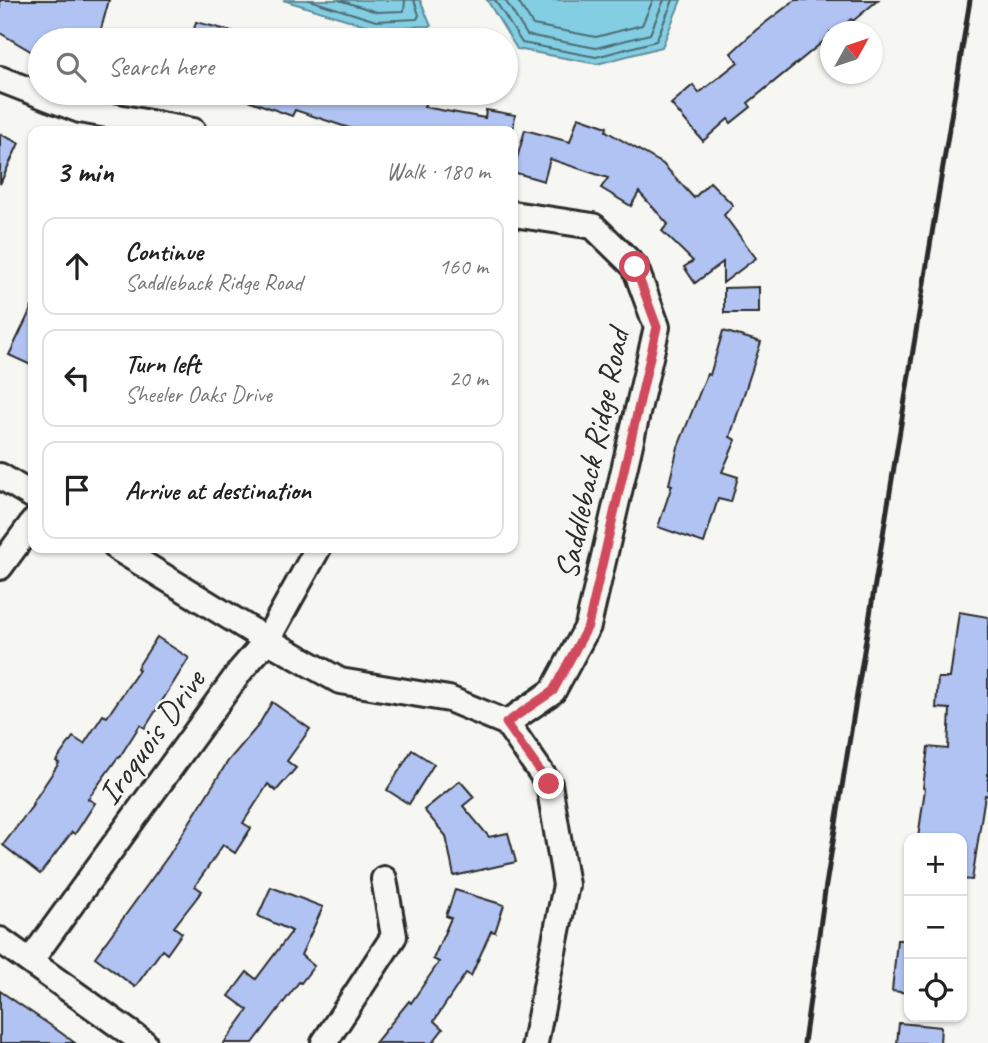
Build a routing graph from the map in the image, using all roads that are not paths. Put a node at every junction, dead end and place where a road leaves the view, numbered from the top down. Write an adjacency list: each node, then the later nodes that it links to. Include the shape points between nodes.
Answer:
1 (0, 79): 2 (street)
2 (28, 90)
3 (67, 105): 4 (street)
4 (166, 126)
5 (518, 215): 13 (street, Saddleback Ridge Road, via 593,226 635,267 657,327 588,626 553,691)
6 (0, 476): 7 (street)
7 (28, 493)
8 (28, 529): 11 (street)
9 (125, 553): 12 (street)
10 (315, 553): 12 (street, Iroquois Drive)
11 (0, 567)
12 (267, 640): 13 (street, via 340,681 449,699); 16 (street, Iroquois Drive, via 240,670)
13 (506, 723): 19 (street, via 549,784 566,885)
14 (384, 879): 18 (street, via 394,936)
15 (0, 940): 16 (street)
16 (31, 960): 17 (street)
17 (144, 1043)
18 (324, 1043)
19 (535, 1043)

